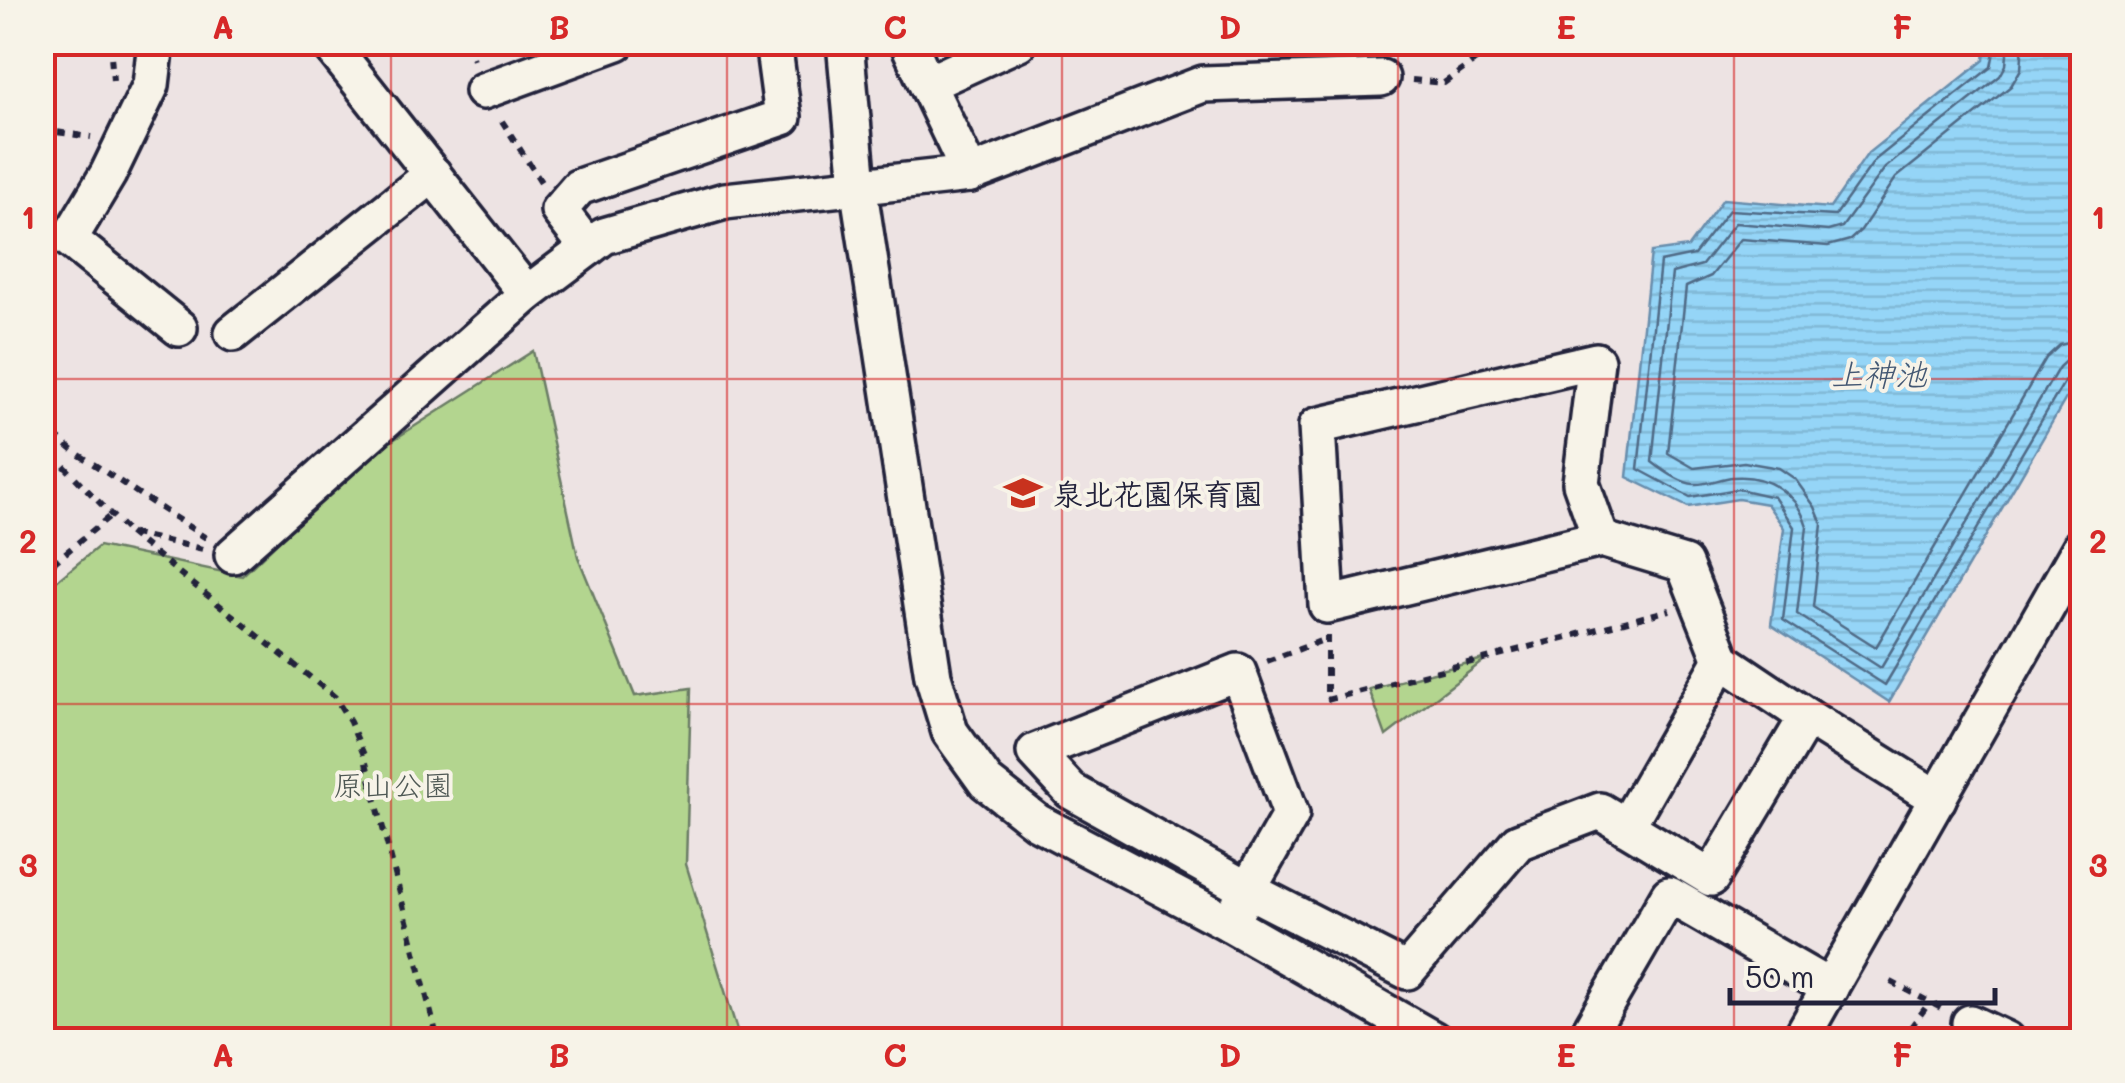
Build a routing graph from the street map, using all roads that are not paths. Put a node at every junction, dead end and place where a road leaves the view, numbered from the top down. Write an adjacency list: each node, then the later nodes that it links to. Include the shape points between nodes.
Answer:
1 (156, 42): 16 (street, via 151,85 70,238)
2 (328, 42): 11 (street)
3 (618, 42): 10 (street)
4 (845, 42): 13 (street)
5 (908, 42): 9 (street)
6 (1019, 42): 9 (street)
7 (775, 57): 14 (street, via 783,117 579,187 559,210)
8 (1381, 78): 12 (street, via 1203,84)
9 (927, 84): 12 (street)
10 (483, 90)
11 (433, 174): 15 (street); 17 (street)
12 (970, 174): 13 (street)
13 (858, 185): 14 (street, via 724,201 604,236); 26 (street, via 933,676 950,732 986,782 1036,822)
14 (588, 248): 15 (street)
15 (527, 294): 20 (street)
16 (180, 328)
17 (232, 333)
18 (1602, 539): 18 (street, via 1581,483 1596,360 1318,426 1327,622); 21 (street, via 1684,564)
19 (2082, 545): 23 (street)
20 (233, 555)
21 (1722, 660): 22 (street); 24 (street)
22 (1807, 717): 23 (street); 24 (street, via 1712,878)
23 (1938, 799): 27 (street)
24 (1626, 827): 25 (street, via 1600,812 1518,842 1407,971)
25 (1248, 890): 25 (street, via 1291,814 1238,672 1035,752 1070,790); 26 (street)
26 (1229, 923): 29 (street)
27 (1830, 988): 30 (street, via 1670,895); 31 (street)
28 (1970, 1024): 32 (street)
29 (1434, 1040)
30 (1585, 1040)
31 (1800, 1040)
32 (2006, 1040)

